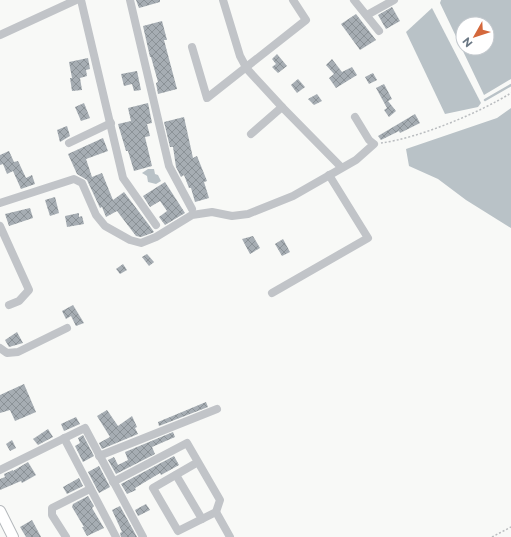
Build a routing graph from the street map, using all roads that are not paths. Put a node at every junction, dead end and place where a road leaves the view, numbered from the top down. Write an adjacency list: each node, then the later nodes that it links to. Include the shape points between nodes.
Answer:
1 (76, 0): 10 (street)
2 (80, 0): 15 (street)
3 (130, 0): 21 (street, via 169,166)
4 (223, 0): 12 (street, via 240,56)
5 (293, 0): 12 (street, via 306,20)
6 (354, 0): 8 (street)
7 (394, 0): 8 (street)
8 (367, 15): 9 (street)
9 (379, 31)
10 (0, 35)
11 (192, 47): 12 (street, via 207,98)
12 (247, 69): 13 (street)
13 (282, 108): 16 (street); 18 (street)
14 (355, 117): 18 (street, via 374,144 356,160)
15 (111, 123): 17 (street); 22 (street, via 123,178)
16 (250, 134)
17 (68, 143)
18 (341, 168): 19 (street)
19 (329, 174): 20 (street, via 293,196 248,214 232,216 212,212 192,215 141,243 105,226 96,216 82,183 74,179); 24 (street, via 368,238)
20 (0, 203)
21 (192, 209)
22 (156, 225)
23 (0, 226): 25 (street, via 29,290 19,301)
24 (272, 294)
25 (9, 305)
26 (67, 328): 27 (street, via 18,352 7,353)
27 (0, 348)
28 (217, 409): 30 (street)
29 (64, 438): 30 (street, via 85,428); 32 (street); 35 (street)
30 (99, 456): 34 (street)
31 (198, 462): 33 (street); 34 (street, via 186,443); 37 (street, via 220,500)
32 (0, 470)
33 (176, 475): 38 (street); 38 (street, via 153,488 178,531)
34 (113, 482): 42 (street)
35 (90, 489): 40 (street, via 52,508 52,515); 41 (street)
36 (0, 511): 39 (main road)
37 (216, 512): 38 (street); 43 (street)
38 (202, 519)
39 (13, 537)
40 (66, 537)
41 (116, 537)
42 (142, 537)
43 (230, 537)

